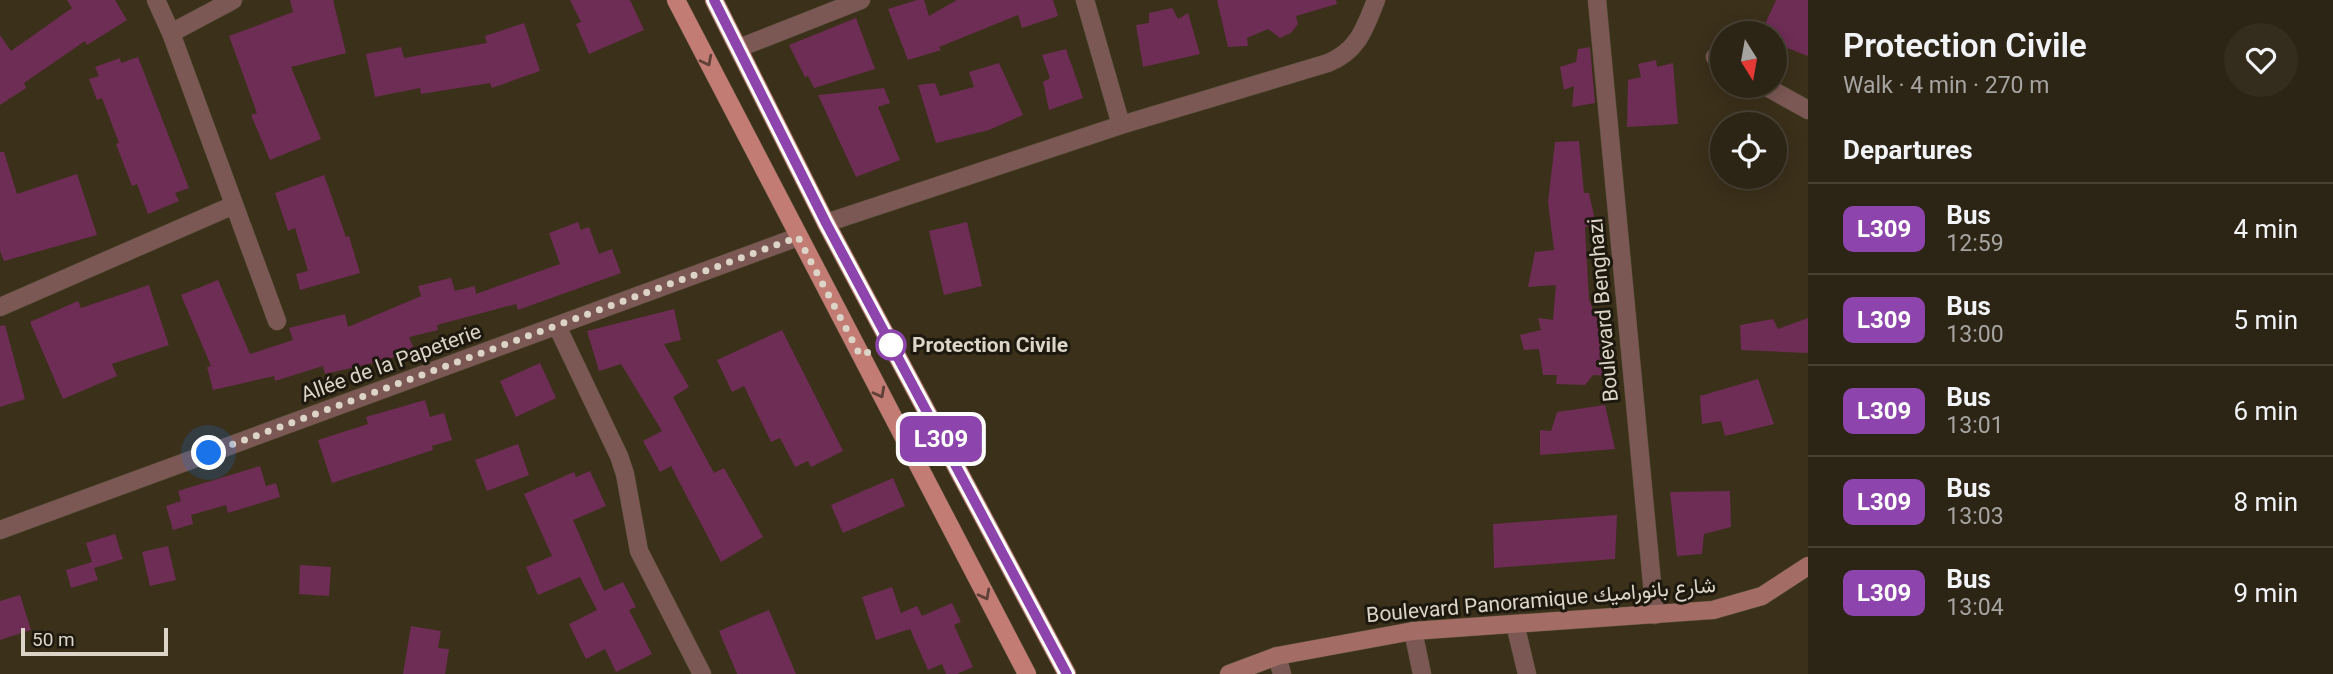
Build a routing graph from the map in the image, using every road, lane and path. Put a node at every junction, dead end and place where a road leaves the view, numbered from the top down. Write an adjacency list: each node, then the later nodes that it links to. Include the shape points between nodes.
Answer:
1 (156, 0): 9 (street)
2 (233, 0): 9 (street)
3 (676, 0): 16 (main road, one-way to 16)
4 (714, 0): 10 (main road)
5 (861, 0): 10 (street)
6 (1086, 0): 13 (street)
7 (1376, 0): 13 (street, via 1362,35 1343,57)
8 (1597, 0): 22 (street, Boulevard Benghazi)
9 (171, 33): 14 (street)
10 (739, 48): 15 (main road)
11 (1786, 98): 12 (street)
12 (1808, 110)
13 (1121, 125): 15 (street)
14 (234, 205): 17 (street); 18 (street)
15 (826, 223): 28 (main road)
16 (798, 237): 19 (street, Allée de la Papeterie); 27 (main road, one-way to 27)
17 (0, 307)
18 (277, 321)
19 (557, 327): 20 (street, Allée de la Papeterie); 26 (street, via 619,456 639,551)
20 (0, 530)
21 (1808, 566): 22 (main road, Boulevard Panoramique شارع بانوراميك, via 1762,596 1713,610)
22 (1655, 615): 23 (main road, Boulevard Panoramique شارع بانوراميك)
23 (1515, 624): 24 (main road, Boulevard Panoramique شارع بانوراميك); 32 (street)
24 (1413, 631): 25 (main road, Boulevard Panoramique شارع بانوراميك); 31 (street)
25 (1277, 656): 29 (main road, Boulevard Panoramique شارع بانوراميك); 30 (street)
26 (702, 674)
27 (1027, 674)
28 (1067, 674)
29 (1229, 674)
30 (1282, 674)
31 (1422, 674)
32 (1527, 674)

